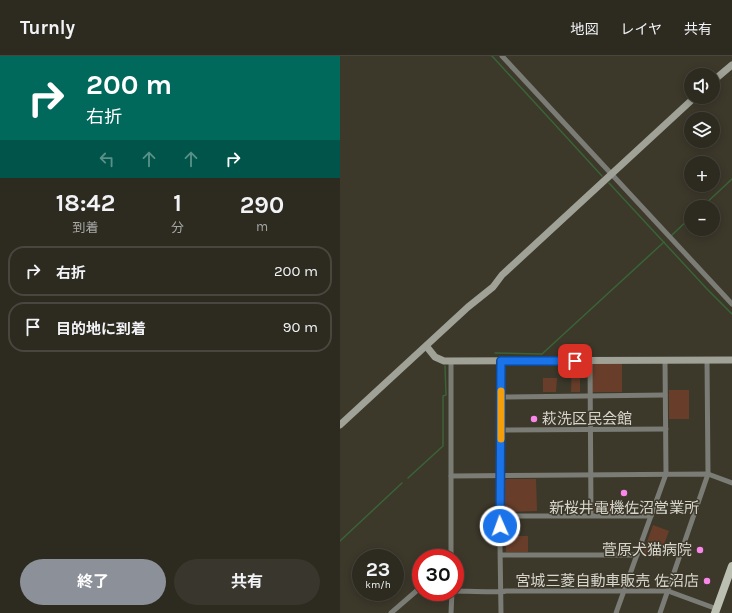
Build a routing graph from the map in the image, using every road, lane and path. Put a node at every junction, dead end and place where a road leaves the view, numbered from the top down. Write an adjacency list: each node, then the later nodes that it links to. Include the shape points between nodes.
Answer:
1 (502, 56): 5 (street)
2 (732, 65): 3 (street)
3 (720, 75)
4 (687, 104): 5 (street)
5 (611, 174): 6 (street); 7 (street)
6 (732, 304)
7 (426, 347): 13 (street, via 435,357); 17 (street)
8 (665, 360): 9 (street); 12 (street); 14 (street)
9 (707, 360): 10 (street); 23 (street)
10 (732, 360)
11 (501, 361): 12 (street); 13 (street); 15 (street)
12 (590, 361): 16 (street)
13 (451, 362): 25 (street)
14 (665, 395): 16 (street); 19 (street)
15 (501, 397): 16 (street); 20 (street)
16 (590, 397): 18 (street)
17 (340, 425)
18 (590, 429): 19 (street); 20 (street); 24 (street)
19 (666, 429): 22 (street)
20 (501, 430): 21 (street)
21 (500, 474): 24 (street); 25 (street); 28 (street)
22 (666, 474): 23 (street); 24 (street); 29 (street)
23 (708, 474): 26 (street); 36 (street)
24 (590, 475): 27 (street)
25 (451, 476): 30 (street)
26 (732, 483)
27 (591, 515): 28 (street); 29 (street)
28 (500, 516): 31 (street)
29 (651, 516): 32 (street)
30 (451, 549)
31 (501, 555): 32 (street); 37 (street)
32 (638, 555): 35 (street)
33 (732, 566): 40 (main road)
34 (464, 590): 37 (street)
35 (624, 590): 36 (street); 37 (street); 44 (street)
36 (668, 591): 40 (street); 45 (street)
37 (501, 592): 43 (street)
38 (412, 594): 41 (street)
39 (452, 601): 42 (street)
40 (716, 611)
41 (391, 613)
42 (452, 613)
43 (501, 613)
44 (616, 613)
45 (660, 613)

